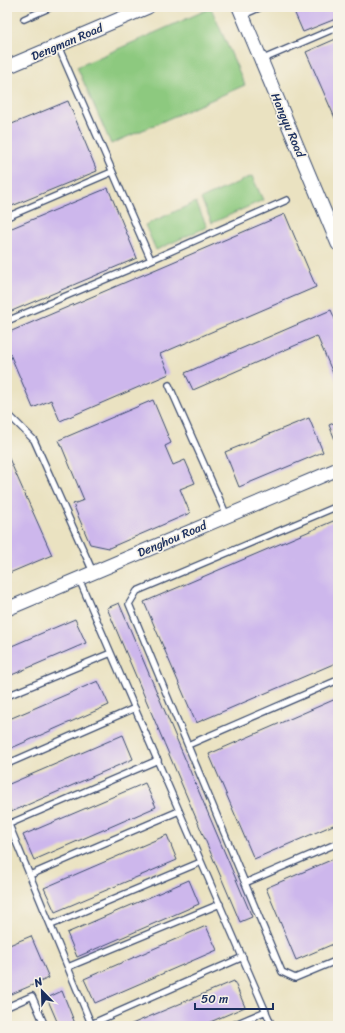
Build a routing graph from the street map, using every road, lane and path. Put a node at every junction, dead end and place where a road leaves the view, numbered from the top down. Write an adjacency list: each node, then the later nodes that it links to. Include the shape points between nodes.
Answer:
1 (51, 7): 5 (lane)
2 (148, 7): 7 (street, Dengman Road)
3 (261, 7): 4 (lane)
4 (241, 11): 8 (street, Hangyu Road)
5 (24, 19)
6 (338, 27): 8 (lane)
7 (58, 45): 9 (street, Dengman Road); 10 (lane)
8 (261, 60): 13 (street, Hangyu Road)
9 (7, 67)
10 (112, 172): 12 (lane); 14 (lane)
11 (287, 200): 14 (lane)
12 (7, 217)
13 (338, 244)
14 (151, 260): 15 (lane)
15 (7, 321)
16 (169, 385): 20 (lane)
17 (7, 413): 21 (lane, via 34,440)
18 (338, 469): 20 (street, Denghou Road)
19 (338, 506): 28 (lane, via 137,591 129,604)
20 (228, 516): 21 (street, Denghou Road)
21 (93, 573): 22 (street, Denghou Road)
22 (79, 578): 23 (street, Denghou Road); 24 (lane)
23 (7, 609)
24 (111, 653): 26 (lane); 27 (lane)
25 (338, 680): 28 (lane)
26 (7, 696)
27 (135, 708): 29 (lane); 30 (lane)
28 (188, 745): 36 (lane)
29 (158, 760): 31 (lane); 32 (lane)
30 (7, 764)
31 (180, 811): 34 (lane); 35 (lane)
32 (8, 822): 35 (lane)
33 (338, 843): 36 (lane)
34 (202, 862): 37 (lane); 38 (lane)
35 (30, 875): 38 (lane)
36 (245, 883): 40 (lane, via 282,972 295,978)
37 (220, 904): 39 (lane); 41 (lane)
38 (51, 926): 41 (lane)
39 (243, 957): 43 (lane); 44 (lane)
40 (338, 960)
41 (68, 967): 44 (lane)
42 (7, 1007): 45 (lane, via 32,996)
43 (266, 1011): 46 (lane); 47 (lane)
44 (92, 1025)
45 (45, 1026)
46 (231, 1026)
47 (272, 1026)

